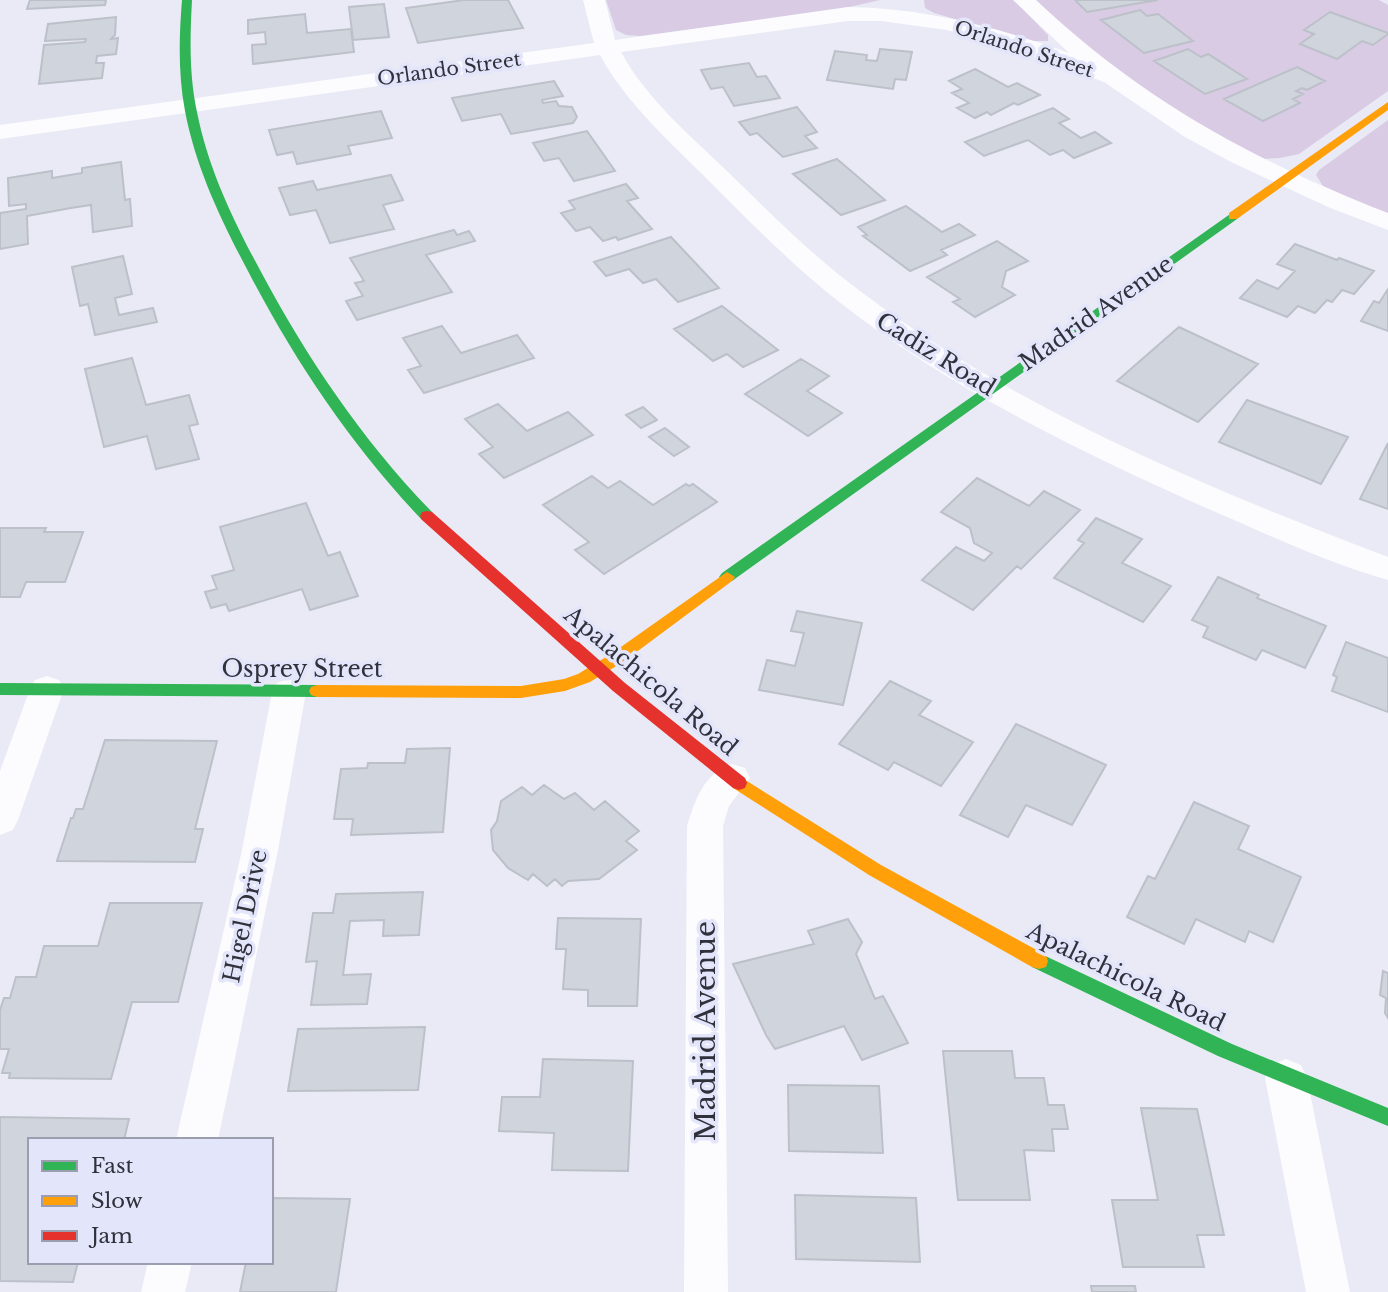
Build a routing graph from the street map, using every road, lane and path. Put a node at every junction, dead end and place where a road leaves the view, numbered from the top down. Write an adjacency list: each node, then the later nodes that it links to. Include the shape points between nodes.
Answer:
1 (187, 0): 7 (street, Apalachicola Road, via 183,46)
2 (594, 0): 5 (street, Cadiz Road)
3 (1024, 0): 6 (street)
4 (906, 7): 5 (street, Orlando Street); 6 (street, Orlando Street)
5 (607, 47): 7 (street, Orlando Street); 12 (street, Cadiz Road, via 657,113 822,273 867,310)
6 (1107, 76): 10 (street, via 1206,141)
7 (188, 105): 9 (street, Orlando Street); 14 (street, Apalachicola Road, via 201,160 229,228 301,356 362,445 450,538)
8 (1388, 105): 10 (street, Madrid Avenue)
9 (0, 132)
10 (1283, 180): 11 (street); 12 (street, Madrid Avenue)
11 (1388, 222)
12 (990, 388): 13 (street, Cadiz Road, via 1151,469); 14 (street, Madrid Avenue)
13 (1388, 569)
14 (600, 671): 17 (street, Osprey Street, via 572,684 535,691); 18 (street, Apalachicola Road)
15 (0, 689): 16 (street, Osprey Street)
16 (47, 689): 17 (street, Osprey Street); 19 (street)
17 (289, 692): 22 (street, Higel Drive)
18 (732, 778): 20 (street, Apalachicola Road, via 850,856 1023,953); 25 (street, Madrid Avenue, via 713,800 705,826)
19 (0, 820)
20 (1286, 1078): 21 (street, Apalachicola Road); 26 (street)
21 (1388, 1117)
22 (197, 1138)
23 (170, 1264): 24 (street)
24 (163, 1292)
25 (706, 1292)
26 (1328, 1292)

